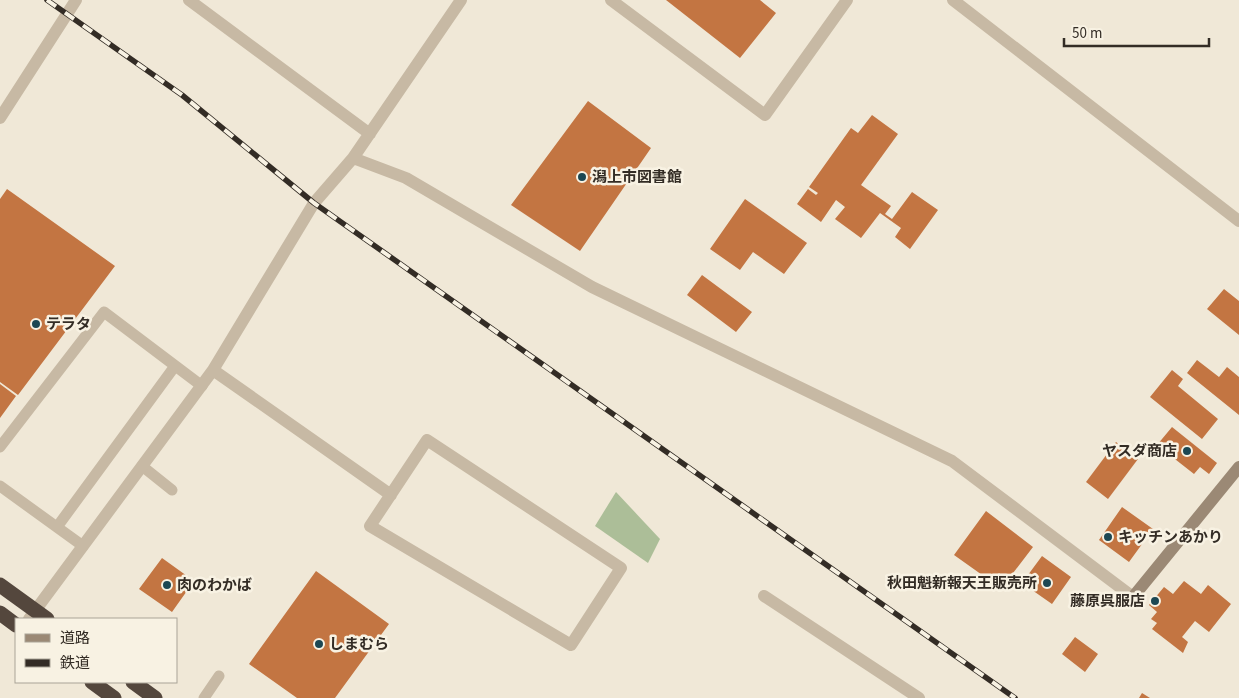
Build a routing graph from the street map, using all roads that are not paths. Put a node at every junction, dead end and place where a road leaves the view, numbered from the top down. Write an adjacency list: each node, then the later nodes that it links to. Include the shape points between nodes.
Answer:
1 (76, 0): 7 (street)
2 (189, 0): 8 (street)
3 (461, 0): 8 (street)
4 (611, 0): 5 (street, via 765,115)
5 (847, 0)
6 (953, 0): 10 (street)
7 (0, 118)
8 (370, 134): 9 (street)
9 (353, 158): 12 (street, via 314,203); 24 (street, via 406,178 592,288 952,461)
10 (1239, 221)
11 (175, 366): 13 (lane); 14 (lane, via 104,312); 20 (lane)
12 (213, 370): 13 (street); 19 (street)
13 (202, 386): 15 (street)
14 (0, 447)
15 (142, 466): 18 (lane); 21 (street)
16 (1239, 467): 24 (main road)
17 (0, 486): 20 (lane)
18 (172, 490)
19 (390, 495): 19 (street, via 427,440 621,568 571,646 370,526)
20 (57, 527): 21 (lane)
21 (83, 546): 26 (street)
22 (0, 585): 26 (highway)
23 (764, 596): 34 (street)
24 (1133, 597)
25 (0, 614): 27 (highway)
26 (37, 617)
27 (15, 625)
28 (219, 676): 33 (lane)
29 (93, 683): 31 (highway)
30 (134, 683): 32 (highway)
31 (114, 698)
32 (156, 698)
33 (204, 698)
34 (919, 698)

